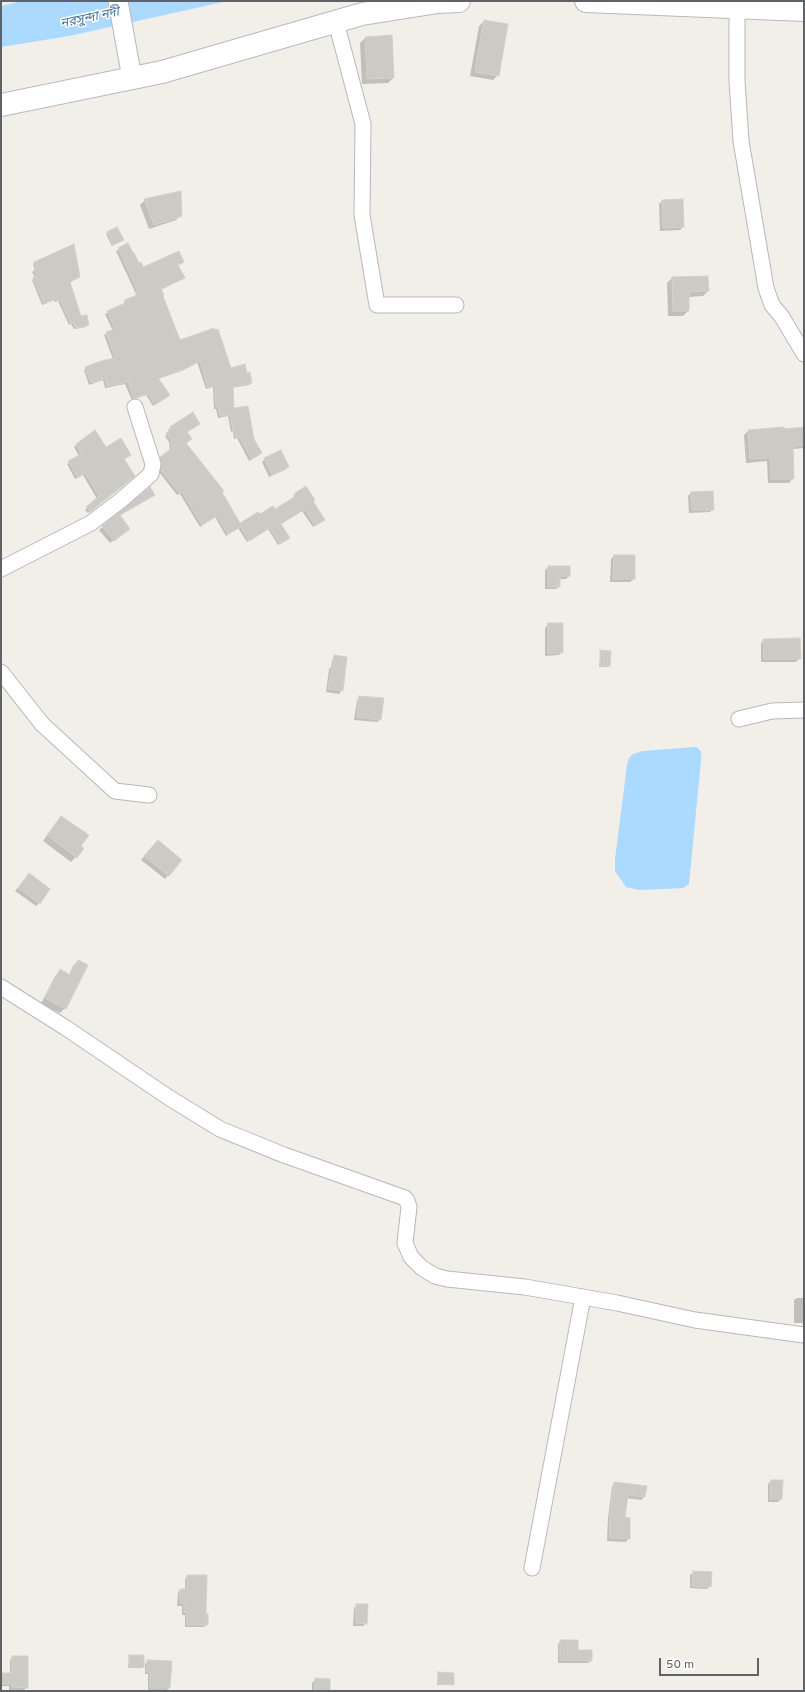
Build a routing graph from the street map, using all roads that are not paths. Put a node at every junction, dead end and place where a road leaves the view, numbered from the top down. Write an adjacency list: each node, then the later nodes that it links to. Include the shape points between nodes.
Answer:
1 (118, 1): 7 (street)
2 (459, 1): 6 (main road, via 362,14)
3 (586, 1): 4 (main road)
4 (737, 7): 5 (main road); 10 (street, via 737,81 741,142 766,288 772,305)
5 (804, 10)
6 (336, 22): 7 (main road, via 162,72); 9 (street, via 363,124 362,215 377,305)
7 (132, 78): 8 (main road)
8 (1, 105)
9 (456, 305)
10 (804, 354)
11 (135, 407): 12 (street, via 152,464 150,474 91,523)
12 (1, 569)
13 (1, 672): 16 (street, via 42,724 115,791)
14 (804, 710): 15 (street, via 772,711)
15 (739, 718)
16 (149, 795)
17 (1, 987): 18 (street, via 220,1129 404,1198 409,1207 404,1243 411,1257 435,1276 525,1286)
18 (583, 1297): 19 (street, via 696,1320); 20 (street)
19 (804, 1335)
20 (532, 1568)

